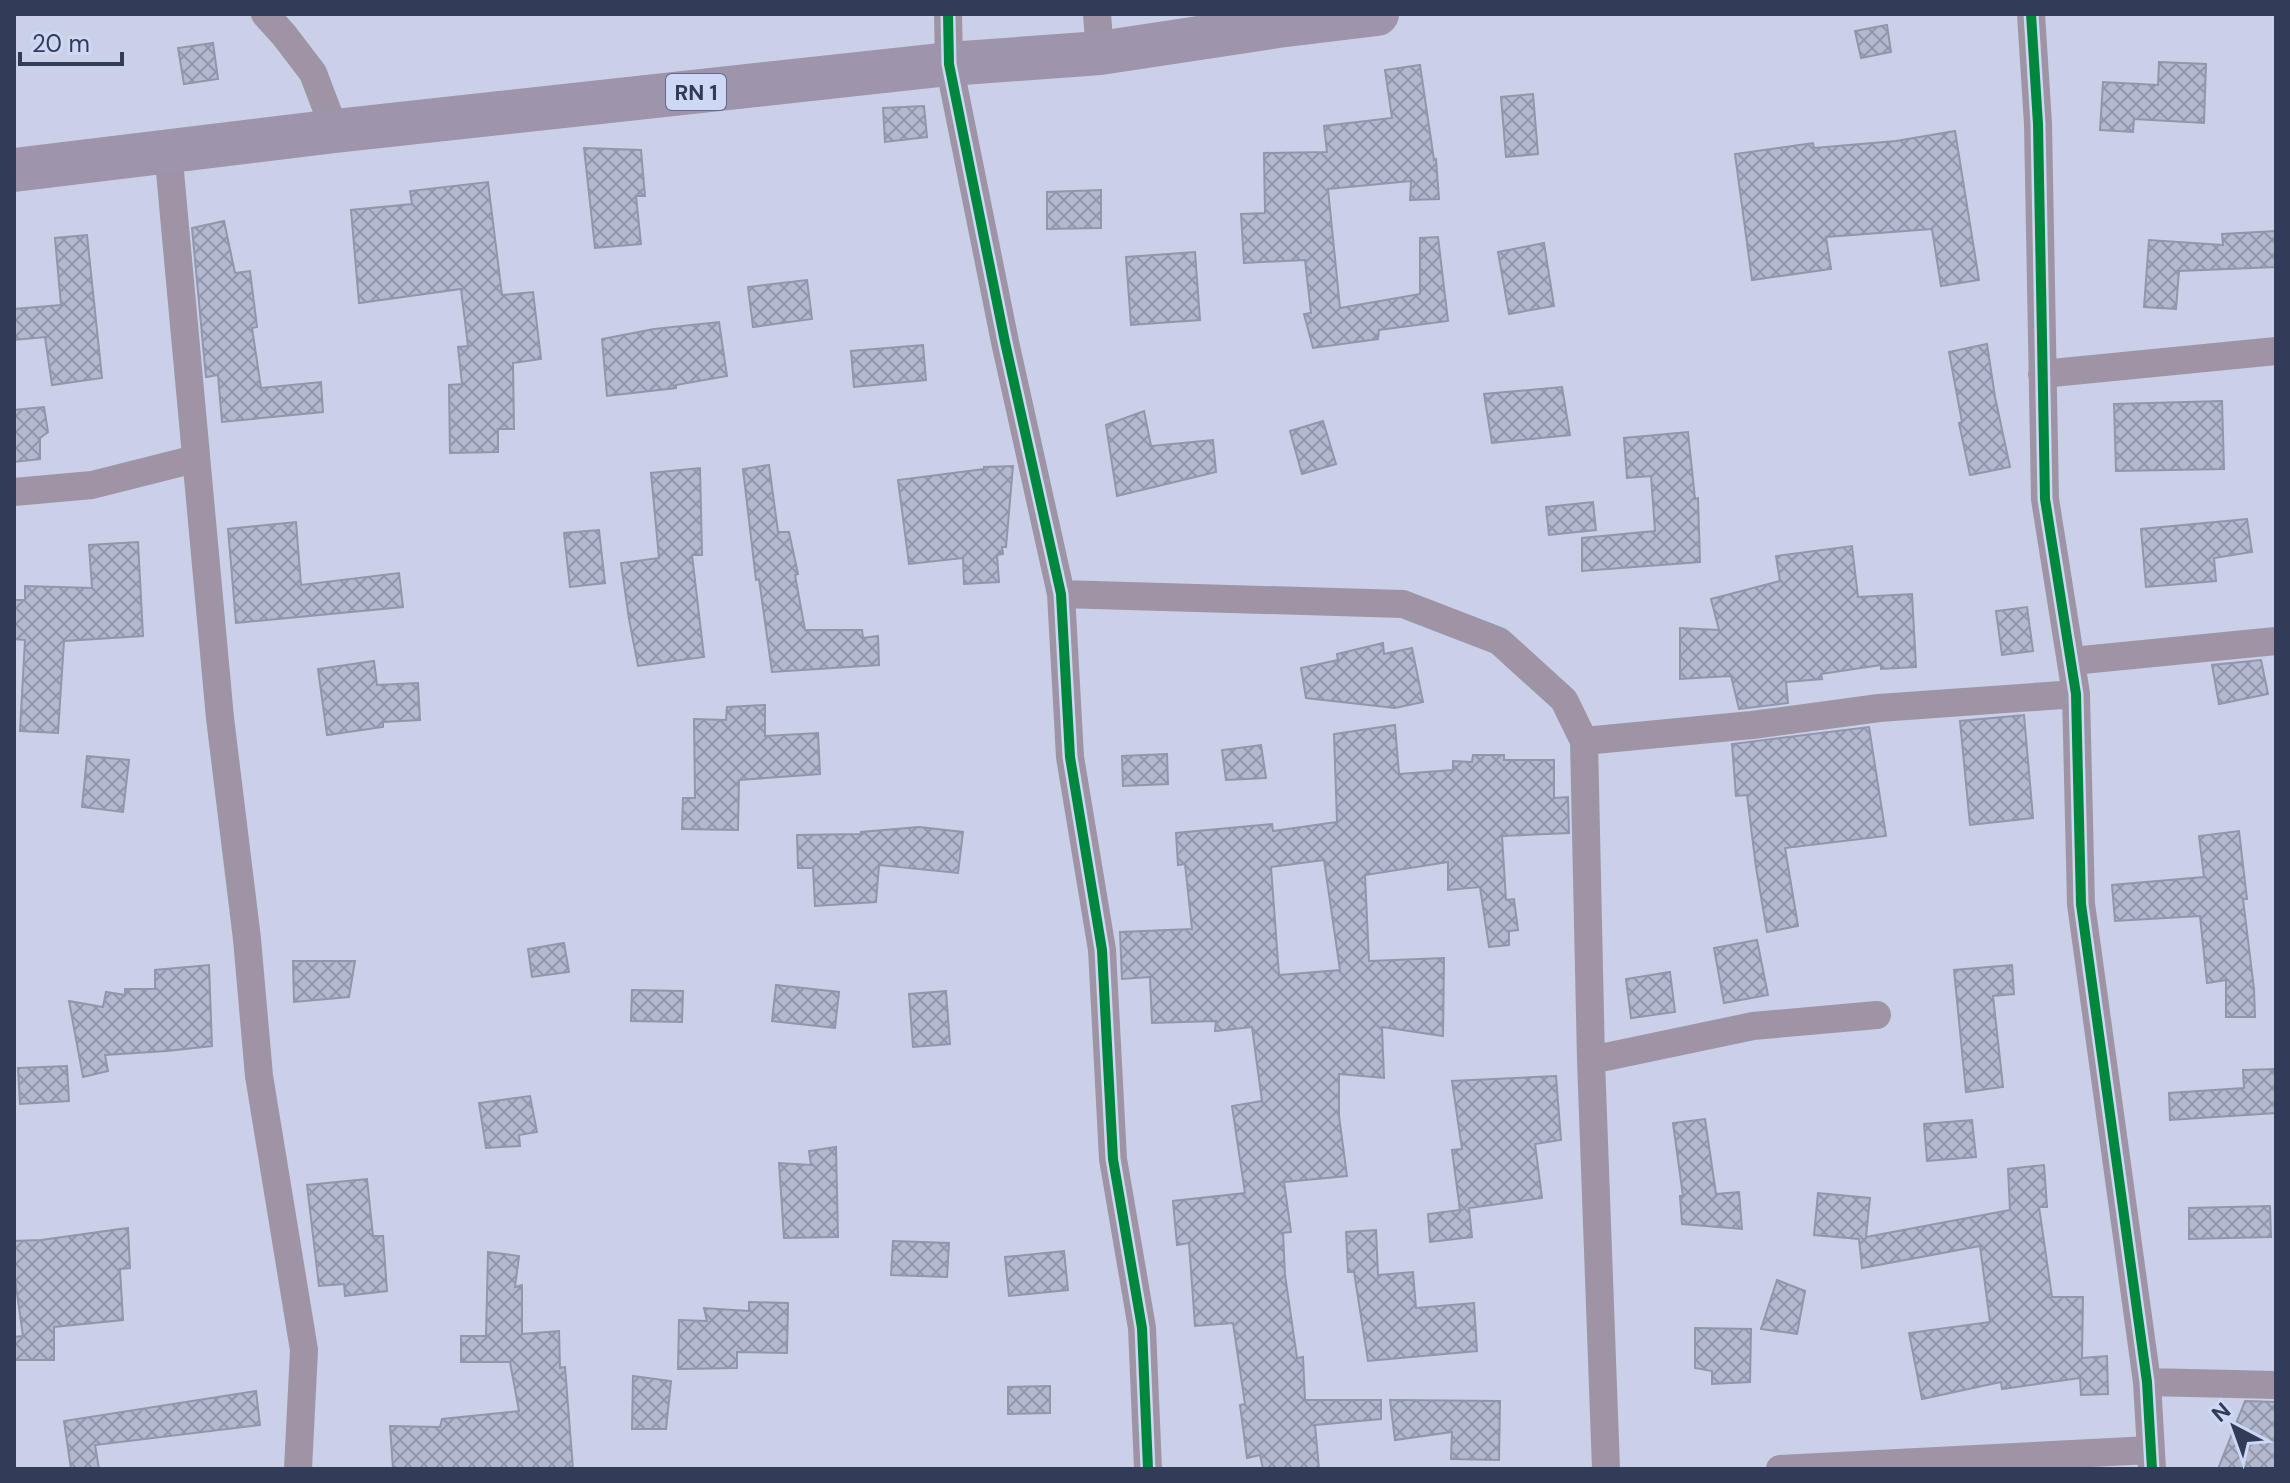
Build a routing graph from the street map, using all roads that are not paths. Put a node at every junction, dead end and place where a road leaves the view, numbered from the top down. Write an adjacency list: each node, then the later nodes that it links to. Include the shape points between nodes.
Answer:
1 (265, 14): 8 (street, via 313,73)
2 (948, 14): 7 (street)
3 (1377, 14): 5 (main road, RN 1)
4 (2031, 14): 12 (street)
5 (1278, 20): 6 (main road, RN 1)
6 (1098, 34): 7 (main road, RN 1)
7 (949, 64): 8 (main road, RN 1); 15 (street)
8 (335, 131): 9 (main road, RN 1)
9 (168, 150): 10 (main road, RN 1); 13 (street)
10 (14, 170)
11 (2276, 351): 12 (street)
12 (2042, 374): 17 (street, via 2045,499)
13 (195, 459): 14 (street, via 92,485); 25 (street, via 259,1076 304,1350)
14 (14, 492)
15 (1061, 594): 19 (street, via 1403,604 1499,641 1564,700); 26 (street, via 1070,757 1102,950 1113,1159 1142,1328)
16 (2276, 641): 17 (street)
17 (2072, 661): 18 (street)
18 (2076, 694): 19 (street, via 1879,708); 22 (street, via 2081,904)
19 (1584, 741): 21 (street)
20 (1877, 1015): 21 (street, via 1753,1026)
21 (1591, 1060): 27 (street)
22 (2147, 1382): 23 (street); 24 (street)
23 (2276, 1385)
24 (2151, 1460): 28 (street)
25 (298, 1469)
26 (1148, 1469)
27 (1606, 1469)
28 (1780, 1469)

